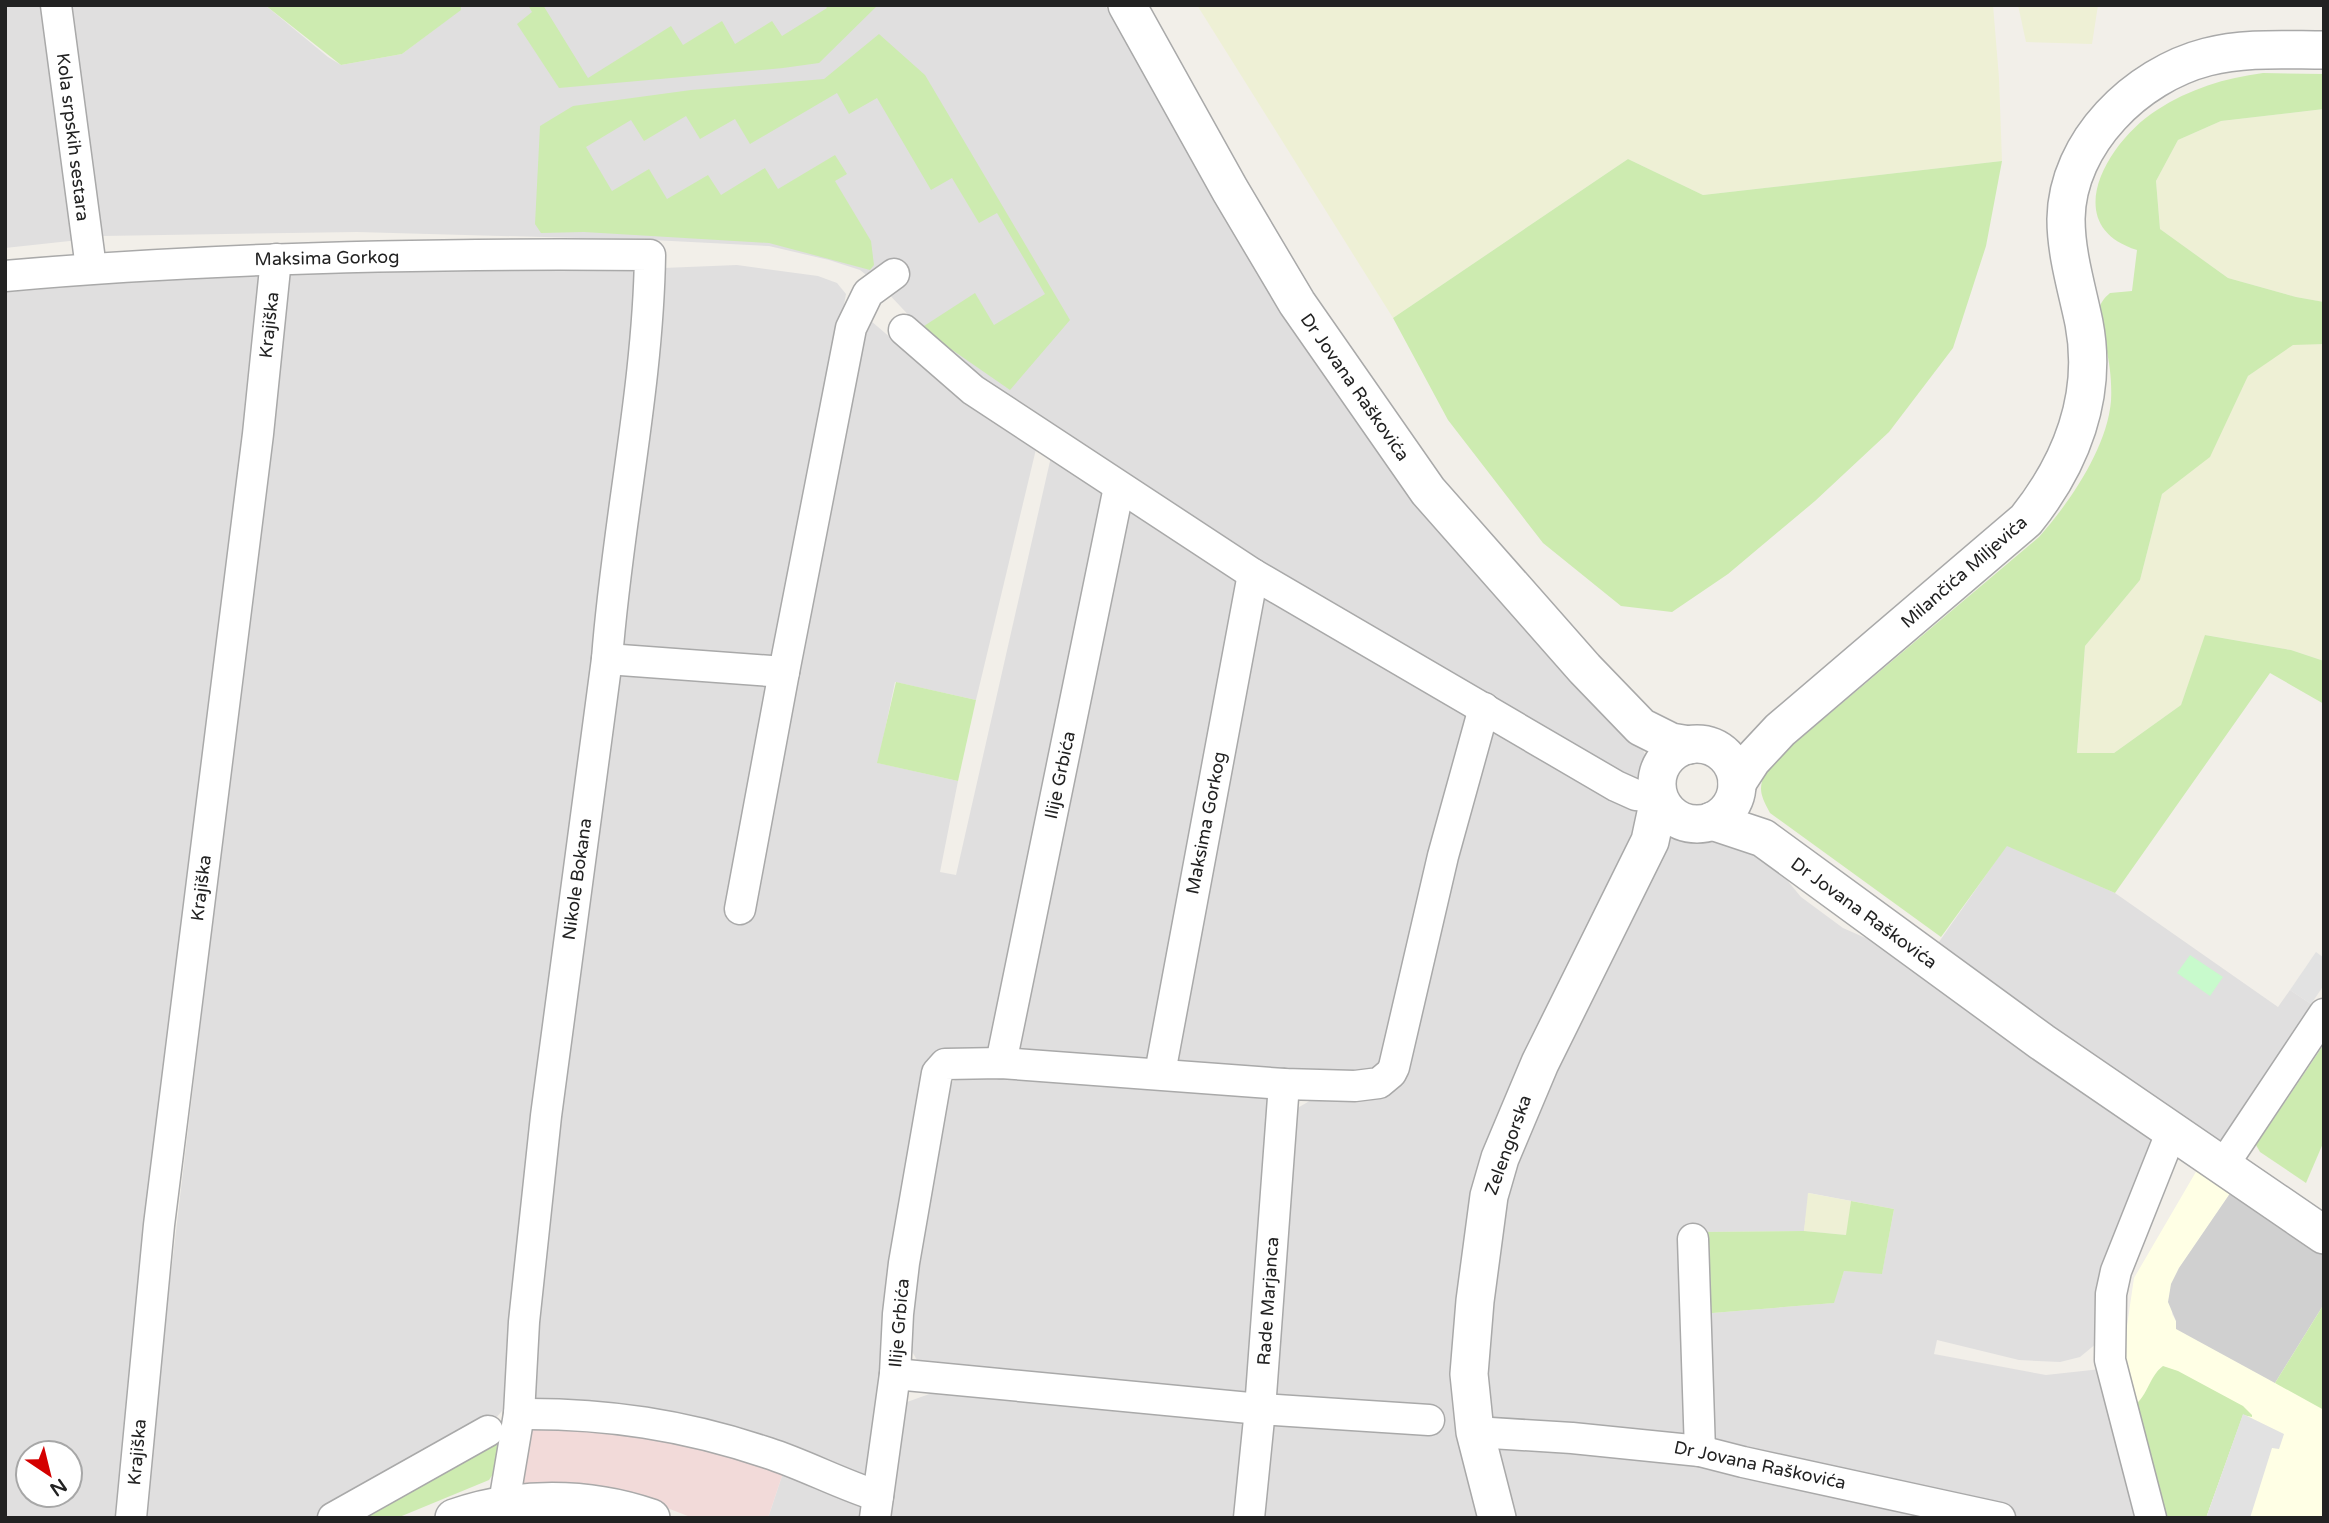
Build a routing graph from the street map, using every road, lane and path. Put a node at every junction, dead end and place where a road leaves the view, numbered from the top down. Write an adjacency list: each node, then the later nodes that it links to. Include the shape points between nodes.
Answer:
1 (56, 5): 6 (street, Kola srpskih sestara)
2 (1127, 5): 15 (street, Dr Jovana Raškovića, via 1297,303 1386,434 1428,491 1641,727 1656,758)
3 (2324, 50): 15 (street, Milančića Miljevića, via 2235,51 2185,64 2150,82 2098,133 2074,176 2066,220 2088,349 2086,395 2076,433 2048,493 2026,520 1780,730 1750,745)
4 (650, 255): 5 (street, Maksima Gorkog); 12 (street, Nikole Bokana, via 649,311)
5 (276, 260): 6 (street, Maksima Gorkog); 34 (street, Krajiška, via 159,1225)
6 (91, 268): 8 (street, Maksima Gorkog)
7 (894, 274): 13 (street, via 868,293 851,328)
8 (5, 276)
9 (904, 330): 10 (street, via 973,390)
10 (1119, 486): 11 (street); 18 (street, Ilije Grbića)
11 (1254, 574): 14 (street); 19 (street, Maksima Gorkog)
12 (607, 659): 13 (street); 27 (street, Nikole Bokana, via 546,1116)
13 (784, 672): 16 (street)
14 (1484, 708): 15 (street, via 1626,791 1636,795); 20 (street, Ilije Grbića, via 1443,856 1394,1067 1384,1080 1371,1085)
15 (1690, 792): 21 (street, Dr Jovana Raškovića, via 1763,838); 30 (street, Zelengorska, via 1539,1063 1500,1158 1489,1196 1475,1301 1469,1374)
16 (740, 909)
17 (2324, 1014): 22 (street)
18 (1001, 1063): 19 (street, Ilije Grbića); 25 (street, Ilije Grbića, via 945,1065 937,1073 904,1262)
19 (1160, 1073): 20 (street, Ilije Grbića)
20 (1284, 1084): 26 (street, Rade Marjanca)
21 (2171, 1133): 22 (street, Dr Jovana Raškovića); 41 (street, via 2111,1294 2110,1360)
22 (2222, 1167): 23 (street, Dr Jovana Raškovića)
23 (2324, 1235)
24 (1693, 1239): 31 (street)
25 (895, 1374): 26 (street); 33 (street, Ilije Grbića)
26 (1260, 1409): 28 (street); 38 (street, Rade Marjanca)
27 (519, 1413): 32 (street, Nikole Bokana); 33 (street, via 644,1421 710,1435 855,1489)
28 (1429, 1420)
29 (488, 1431): 35 (street)
30 (1475, 1432): 31 (street, Dr Jovana Raškovića); 39 (street, Zelengorska)
31 (1700, 1451): 40 (street, Dr Jovana Raškovića)
32 (504, 1503): 36 (street); 37 (street, via 588,1503)
33 (877, 1507)
34 (131, 1518)
35 (332, 1518)
36 (454, 1518)
37 (651, 1518)
38 (1249, 1518)
39 (1497, 1518)
40 (2000, 1518)
41 (2151, 1518)

